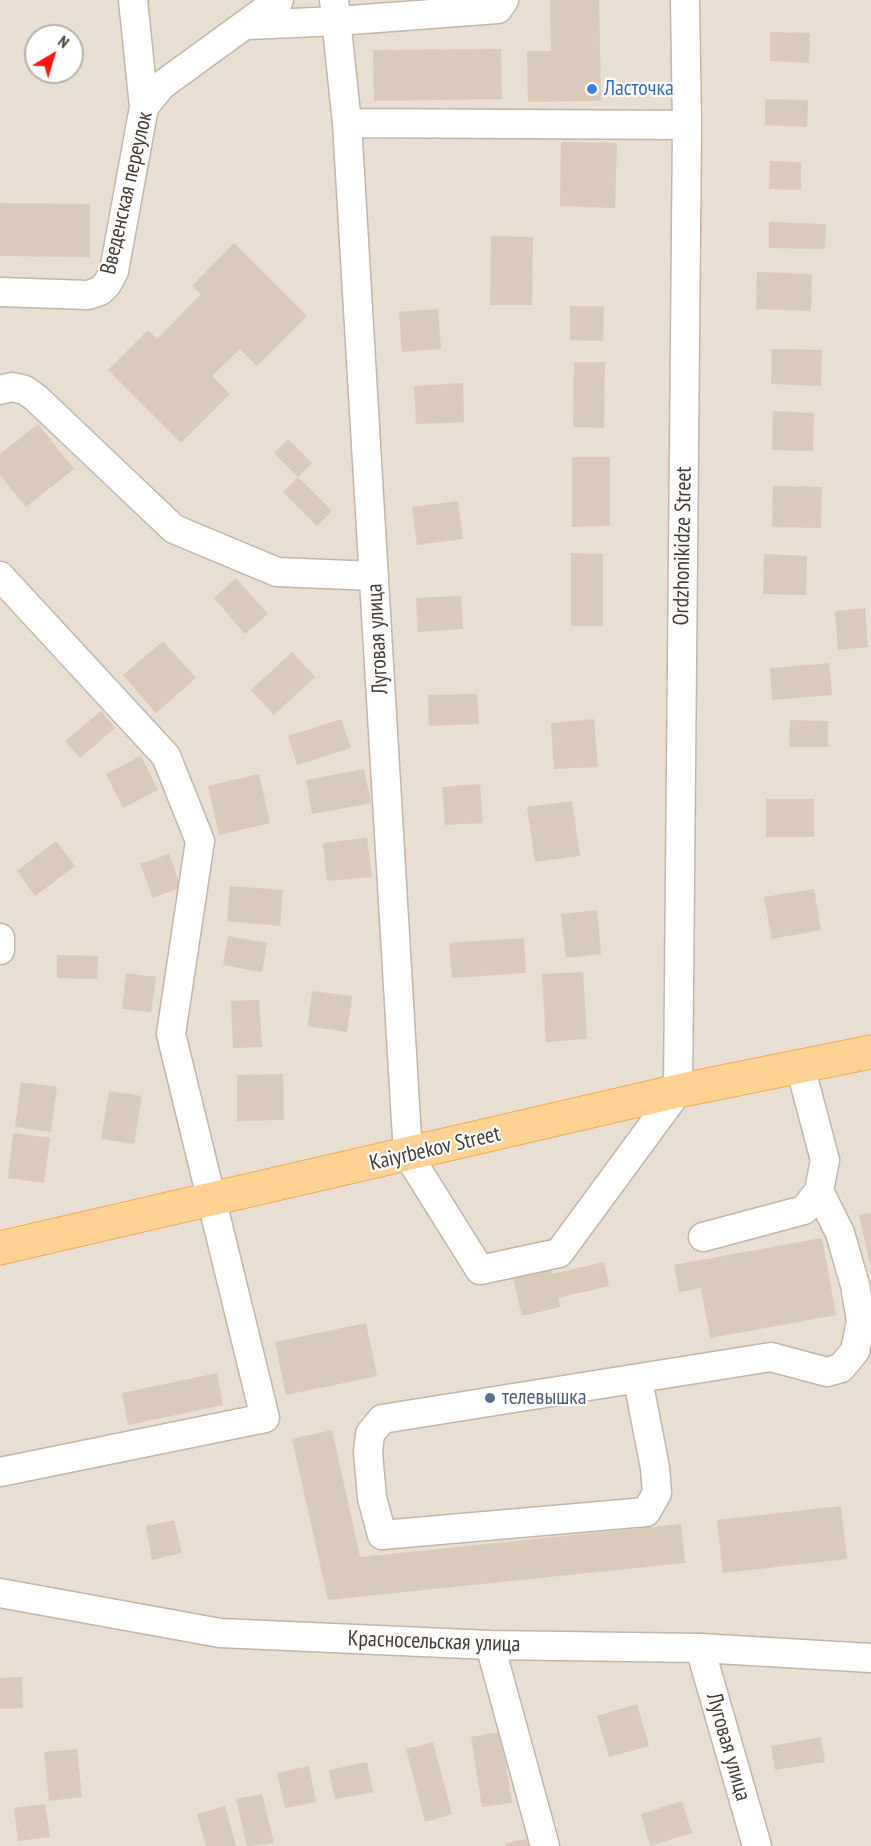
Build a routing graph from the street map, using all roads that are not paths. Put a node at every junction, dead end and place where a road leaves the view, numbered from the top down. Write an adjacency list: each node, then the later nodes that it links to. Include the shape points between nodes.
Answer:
1 (133, 0): 7 (street)
2 (279, 0): 6 (street, Введенская переулок)
3 (504, 0): 5 (street, via 498,9)
4 (685, 0): 9 (street, Ordzhonikidze Street)
5 (335, 10): 6 (street); 8 (street, Луговая улица)
6 (248, 24): 7 (street, Введенская переулок, via 162,85)
7 (144, 107): 10 (street, Введенская переулок, via 114,271 99,291 88,296)
8 (347, 123): 9 (street); 13 (street, Луговая улица)
9 (687, 125): 18 (street, Ordzhonikidze Street)
10 (0, 292)
11 (0, 390): 13 (street, via 26,390 174,529 277,572)
12 (0, 576): 21 (street, via 166,756 200,842 171,1035)
13 (374, 576): 19 (street, Луговая улица)
14 (0, 938): 15 (street)
15 (0, 950)
16 (871, 1052): 17 (main road, Kaiyrbekov Street)
17 (800, 1066): 18 (main road, Kaiyrbekov Street); 20 (street, via 825,1160)
18 (678, 1092): 19 (main road, Kaiyrbekov Street); 19 (street, via 559,1253 480,1270)
19 (408, 1155): 21 (main road, Kaiyrbekov Street)
20 (819, 1191): 22 (street, via 804,1210); 24 (street, via 840,1233 861,1321 855,1351 841,1368 826,1372 771,1357)
21 (210, 1200): 23 (main road, Kaiyrbekov Street); 25 (street, via 265,1418)
22 (703, 1237)
23 (0, 1248)
24 (638, 1380): 24 (street, via 381,1419 370,1434 369,1452 372,1498 382,1535 646,1512 657,1493)
25 (0, 1472)
26 (0, 1593): 27 (street, Красносельская улица, via 220,1633)
27 (490, 1645): 28 (street, Красносельская улица); 30 (street)
28 (700, 1648): 29 (street, Красносельская улица); 31 (street, Луговая улица)
29 (871, 1658)
30 (545, 1846)
31 (757, 1846)

